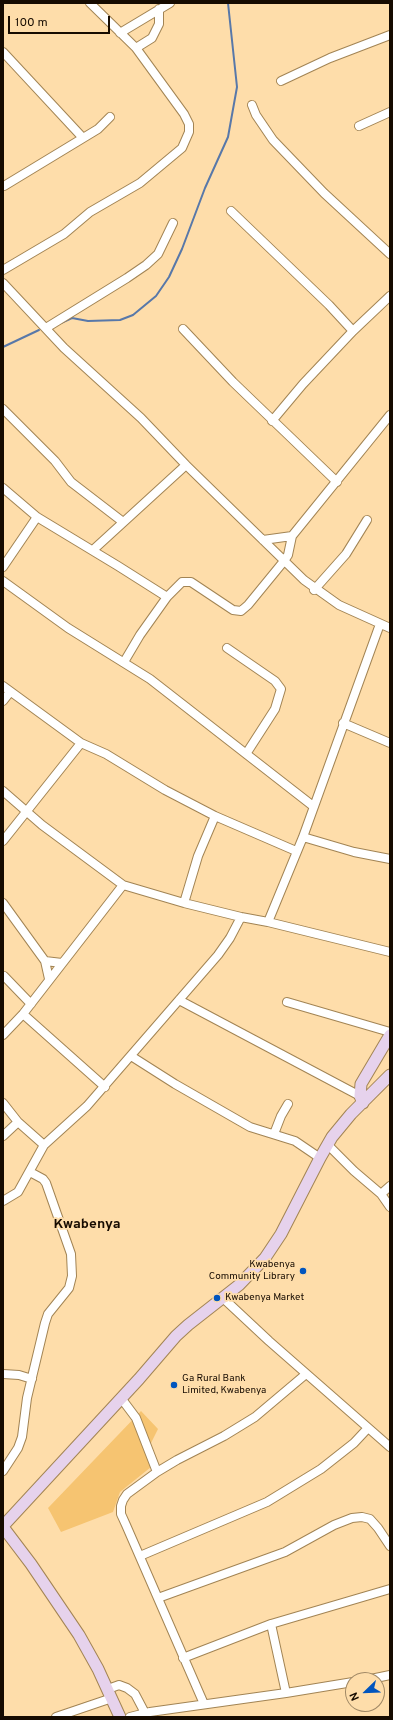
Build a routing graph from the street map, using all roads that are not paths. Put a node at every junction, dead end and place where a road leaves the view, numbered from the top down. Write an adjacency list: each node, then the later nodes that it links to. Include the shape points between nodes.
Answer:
1 (90, 3): 4 (street)
2 (170, 3): 3 (street)
3 (159, 9): 4 (street); 6 (street, via 160,24 152,38)
4 (120, 33): 6 (street)
5 (390, 35): 8 (street, via 330,58)
6 (136, 48): 18 (street, via 190,124 186,142 174,156 140,183 90,212 64,234)
7 (3, 52): 13 (street)
8 (281, 81)
9 (252, 105): 17 (street, via 273,140 324,193)
10 (390, 112): 12 (street)
11 (110, 117): 13 (street, via 98,129)
12 (359, 126)
13 (83, 138): 14 (street)
14 (4, 186)
15 (231, 211): 23 (street)
16 (173, 224): 21 (street, via 158,254 146,265)
17 (390, 254)
18 (3, 270)
19 (3, 283): 21 (street)
20 (390, 296): 23 (street)
21 (46, 328): 27 (street, via 64,348 141,418)
22 (184, 329): 26 (street)
23 (353, 331): 26 (street)
24 (3, 409): 32 (street, via 55,460 72,482)
25 (390, 415): 28 (street)
26 (272, 421): 28 (street)
27 (186, 465): 32 (street); 34 (street)
28 (337, 482): 33 (street)
29 (3, 488): 30 (street)
30 (37, 517): 35 (street); 37 (street)
31 (367, 520): 39 (street, via 346,554)
32 (123, 522): 35 (street)
33 (292, 536): 34 (street); 36 (street)
34 (262, 540): 36 (street)
35 (94, 550): 40 (street)
36 (284, 561): 39 (street); 40 (street, via 241,611 233,610 188,581 182,582)
37 (3, 567)
38 (3, 581): 44 (street, via 68,628)
39 (314, 590): 41 (street)
40 (167, 597): 44 (street)
41 (380, 624): 42 (street); 48 (street)
42 (390, 628)
43 (226, 648): 51 (street, via 276,681 281,689 275,709)
44 (124, 662): 51 (street, via 150,679)
45 (3, 686): 46 (street)
46 (10, 692): 47 (street); 49 (street)
47 (3, 701)
48 (343, 723): 50 (street); 53 (street)
49 (81, 743): 54 (street); 55 (street, via 106,754 165,790)
50 (390, 743)
51 (246, 754): 53 (street)
52 (3, 791): 54 (street)
53 (313, 806): 56 (street)
54 (28, 812): 57 (street); 60 (street, via 66,844)
55 (215, 816): 58 (street); 62 (street, via 198,856)
56 (303, 837): 58 (street); 59 (street)
57 (3, 841)
58 (296, 851): 64 (street)
59 (390, 860)
60 (123, 885): 62 (street); 67 (street)
61 (3, 903): 66 (street)
62 (184, 903): 63 (street)
63 (241, 917): 64 (street); 70 (street, via 218,955)
64 (268, 922): 65 (street)
65 (390, 952)
66 (45, 961): 67 (street); 69 (street)
67 (62, 963): 69 (street)
68 (4, 976): 72 (street)
69 (49, 979): 72 (street)
70 (179, 1000): 76 (street); 79 (street)
71 (287, 1002): 74 (street)
72 (30, 1004): 73 (street)
73 (23, 1014): 75 (street); 78 (street)
74 (390, 1033): 79 (main road, via 361,1084)
75 (3, 1036)
76 (131, 1056): 78 (street); 83 (street, via 250,1127)
77 (390, 1076): 79 (main road)
78 (105, 1087): 85 (street, via 88,1106)
79 (361, 1100): 86 (main road)
80 (3, 1103): 82 (street)
81 (288, 1104): 83 (street)
82 (18, 1122): 84 (street); 85 (street)
83 (274, 1134): 87 (street, via 296,1141)
84 (3, 1136)
85 (44, 1145): 88 (street)
86 (328, 1145): 87 (main road); 90 (street, via 354,1172)
87 (320, 1158): 93 (main road, via 270,1252)
88 (30, 1172): 91 (street, via 18,1192); 96 (street, via 46,1183 71,1254 72,1271 69,1288 48,1314)
89 (390, 1186): 90 (street)
90 (381, 1194): 92 (street)
91 (3, 1201)
92 (390, 1207)
93 (223, 1298): 95 (street); 97 (main road, via 176,1336)
94 (3, 1374): 96 (street)
95 (306, 1374): 98 (street); 101 (street, via 255,1417)
96 (32, 1379): 100 (street, via 22,1437)
97 (121, 1398): 101 (street, via 136,1418); 102 (main road)
98 (368, 1428): 99 (street); 104 (street, via 354,1443 321,1469 267,1502)
99 (390, 1447)
100 (3, 1471)
101 (157, 1472): 104 (street, via 127,1494 121,1506 126,1525)
102 (3, 1527): 110 (main road, via 79,1635)
103 (390, 1546): 106 (street, via 370,1519 352,1518 279,1554)
104 (140, 1556): 106 (street)
105 (390, 1589): 107 (street)
106 (158, 1598): 108 (street)
107 (271, 1624): 108 (street); 111 (street)
108 (183, 1658): 112 (street)
109 (345, 1683): 111 (street)
110 (110, 1693): 113 (street, via 119,1685 127,1688 135,1694); 114 (street); 115 (main road)
111 (286, 1693): 112 (street)
112 (204, 1704): 113 (street)
113 (145, 1713): 116 (street)
114 (56, 1717)
115 (120, 1717)
116 (130, 1717)

